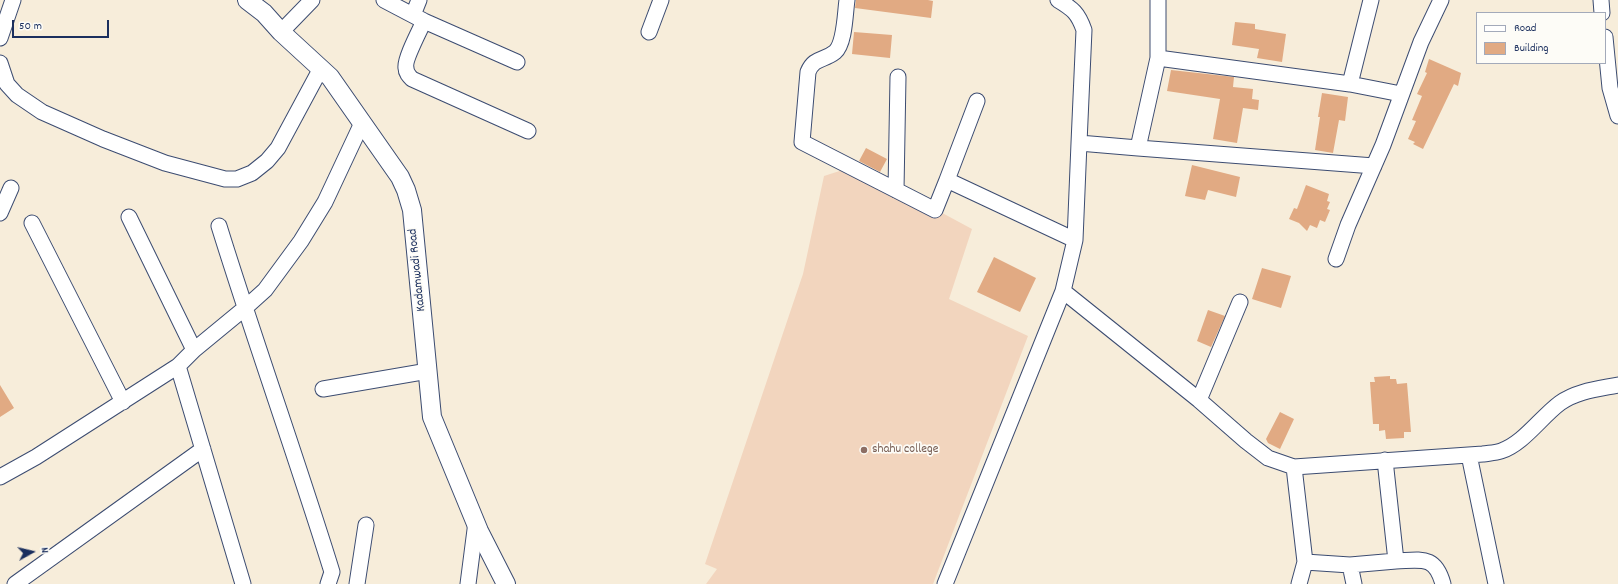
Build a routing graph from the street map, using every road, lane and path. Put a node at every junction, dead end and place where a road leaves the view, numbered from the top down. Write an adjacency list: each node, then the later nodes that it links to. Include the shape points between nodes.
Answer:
1 (13, 0): 17 (street)
2 (247, 0): 15 (street, Kadamwadi Road, via 264,13)
3 (312, 0): 15 (street)
4 (384, 0): 14 (street)
5 (420, 0): 14 (street)
6 (661, 0): 16 (street)
7 (847, 0): 35 (street, via 839,46 834,52 814,62 808,72 802,142)
8 (1058, 0): 30 (street, via 1080,17 1084,30)
9 (1158, 0): 19 (street)
10 (1371, 0): 24 (street)
11 (1441, 0): 25 (street)
12 (1601, 0): 13 (street)
13 (1602, 12)
14 (419, 18): 20 (street); 29 (street, via 405,67 412,79)
15 (281, 32): 22 (street, Kadamwadi Road)
16 (649, 32)
17 (0, 38)
18 (1606, 47): 27 (street, via 1610,88)
19 (1158, 58): 24 (street); 31 (street)
20 (516, 62)
21 (0, 63): 22 (street, via 7,84 17,95 42,112 165,163 226,179 237,179 252,173 267,161 278,148)
22 (320, 70): 28 (street, Kadamwadi Road, via 330,77)
23 (898, 77): 35 (street)
24 (1350, 84): 25 (street)
25 (1401, 94): 32 (street)
26 (977, 101): 33 (street)
27 (1618, 116)
28 (362, 123): 44 (street, via 325,202 301,241 265,290); 47 (street, Kadamwadi Road, via 400,177 412,210)
29 (528, 131)
30 (1080, 143): 31 (street); 40 (street)
31 (1138, 148): 32 (street)
32 (1374, 166): 41 (street)
33 (947, 180): 35 (street, via 935,210); 40 (street)
34 (11, 188): 36 (street)
35 (896, 190)
36 (0, 213)
37 (129, 217): 45 (street)
38 (32, 222): 51 (street)
39 (219, 226): 44 (street)
40 (1075, 240): 42 (street)
41 (1336, 259)
42 (1063, 291): 50 (street); 68 (street)
43 (1240, 302): 50 (street)
44 (245, 308): 45 (street); 64 (street, via 332,572)
45 (194, 350): 46 (street)
46 (178, 366): 51 (street); 52 (street)
47 (428, 371): 49 (street); 57 (street, Kadamwadi Road, via 432,417)
48 (1618, 385): 53 (street, via 1583,392 1561,402 1520,440 1502,451)
49 (323, 388)
50 (1198, 400): 55 (street, via 1268,458)
51 (123, 402): 56 (street)
52 (203, 449): 62 (street); 63 (street)
53 (1469, 455): 54 (street); 72 (street)
54 (1385, 460): 55 (street); 59 (street)
55 (1294, 466): 60 (street)
56 (0, 477)
57 (476, 522): 66 (street); 67 (street, Kadamwadi Road)
58 (366, 525): 65 (street)
59 (1396, 561): 61 (street); 71 (street, via 1418,560 1430,563 1438,567)
60 (1305, 562): 61 (street); 69 (street)
61 (1350, 565): 70 (street)
62 (15, 584)
63 (243, 584)
64 (328, 584)
65 (357, 584)
66 (468, 584)
67 (506, 584)
68 (945, 584)
69 (1299, 584)
70 (1354, 584)
71 (1443, 584)
72 (1496, 584)

